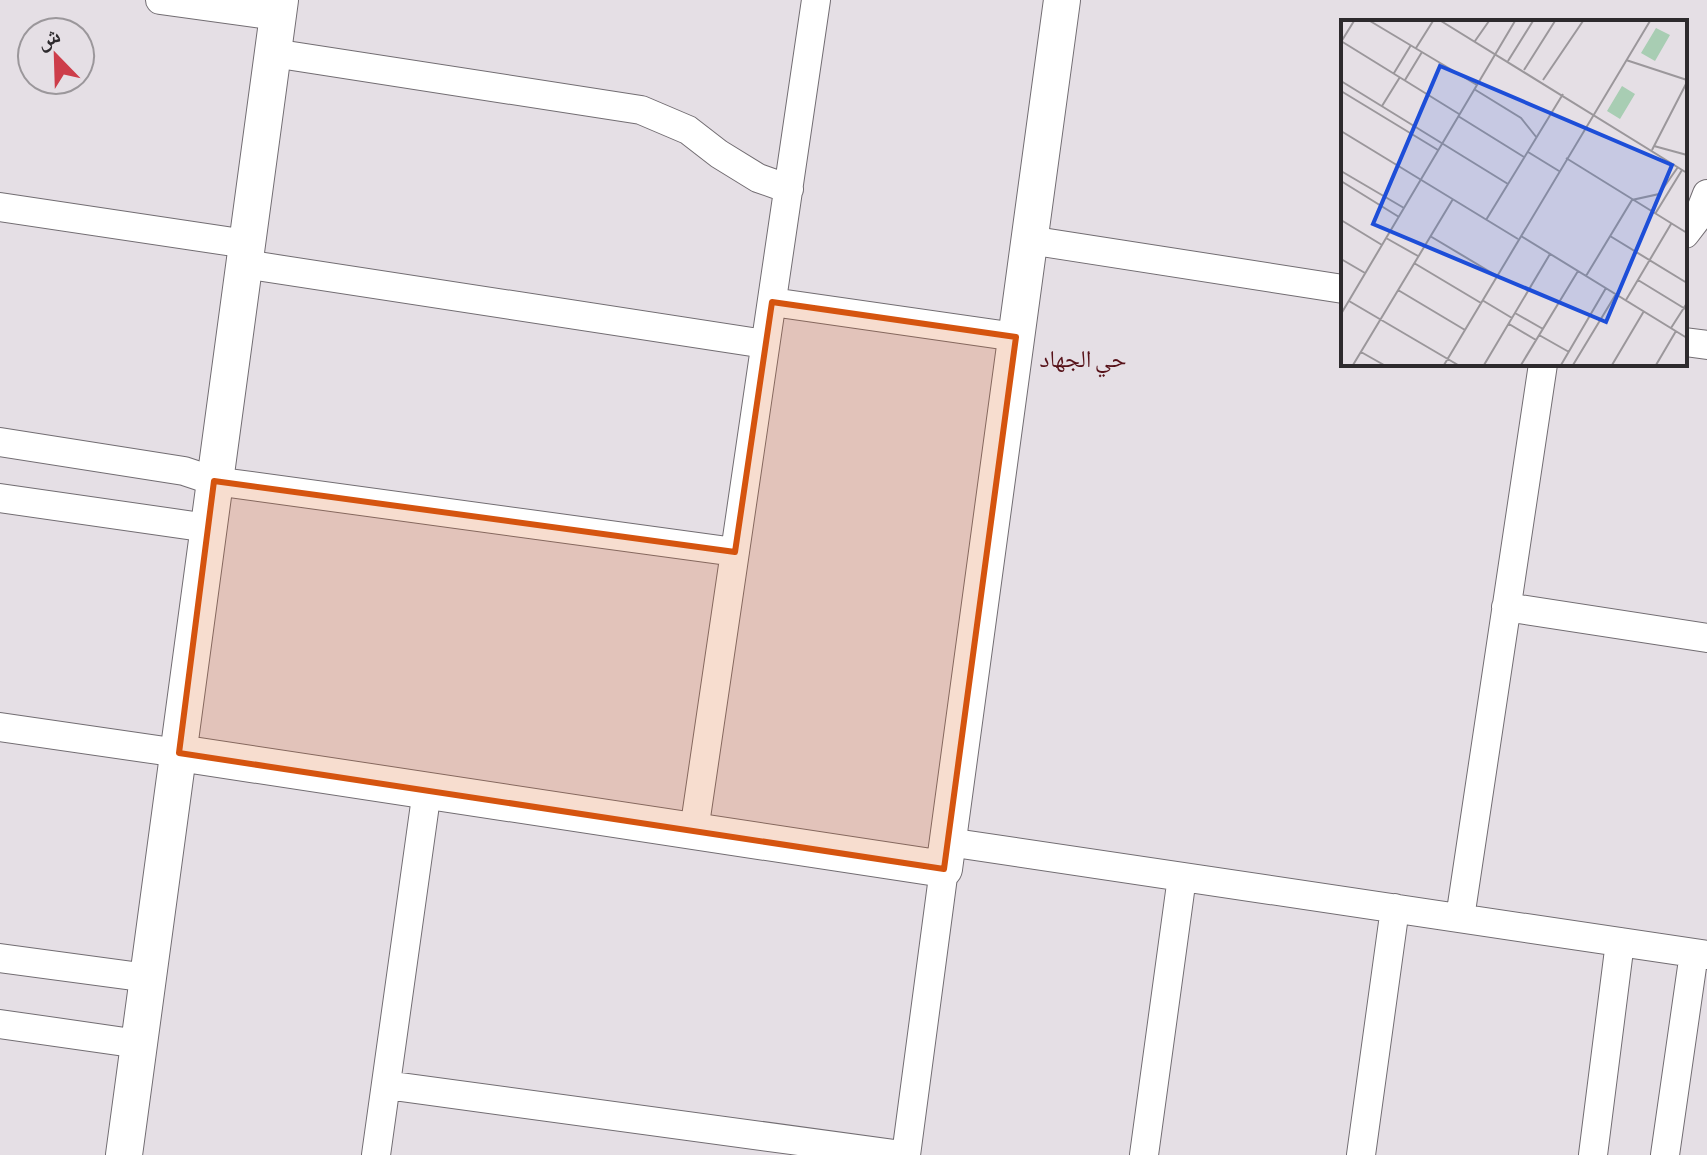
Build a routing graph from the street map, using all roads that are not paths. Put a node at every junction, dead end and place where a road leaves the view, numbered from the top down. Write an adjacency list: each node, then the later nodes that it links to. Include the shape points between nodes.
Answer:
1 (160, 0): 4 (street)
2 (816, 0): 6 (street)
3 (1062, 0): 10 (street)
4 (278, 8): 5 (street)
5 (273, 53): 6 (street, via 641,110 688,130 758,178); 11 (street)
6 (789, 189): 13 (street)
7 (1707, 194): 9 (street)
8 (0, 207): 11 (street)
9 (1687, 231)
10 (1029, 240): 12 (street); 14 (street)
11 (246, 254): 16 (street); 20 (street)
12 (1341, 289)
13 (772, 302): 14 (street); 16 (street)
14 (1016, 337): 30 (street)
15 (1687, 342): 17 (street)
16 (765, 344): 23 (street)
17 (1707, 345)
18 (1543, 366): 24 (street)
19 (0, 442): 20 (street, via 184,471)
20 (214, 481): 22 (street); 23 (street)
21 (0, 498): 22 (street)
22 (208, 528): 27 (street)
23 (735, 552): 29 (street)
24 (1506, 607): 25 (street); 33 (street)
25 (1707, 638)
26 (0, 727): 27 (street)
27 (179, 753): 28 (street); 37 (street)
28 (427, 790): 29 (street); 40 (street)
29 (694, 831): 30 (street)
30 (946, 856): 31 (street); 43 (street)
31 (1182, 877): 32 (street); 44 (street)
32 (1395, 908): 33 (street); 45 (street)
33 (1460, 918): 34 (street)
34 (1620, 942): 35 (street); 46 (street)
35 (1700, 954): 47 (street)
36 (0, 958): 37 (street)
37 (148, 978): 39 (street)
38 (0, 1024): 39 (street)
39 (139, 1044): 41 (street)
40 (386, 1085): 42 (street); 43 (street)
41 (124, 1155)
42 (376, 1155)
43 (904, 1155)
44 (1144, 1155)
45 (1361, 1155)
46 (1593, 1155)
47 (1665, 1155)

